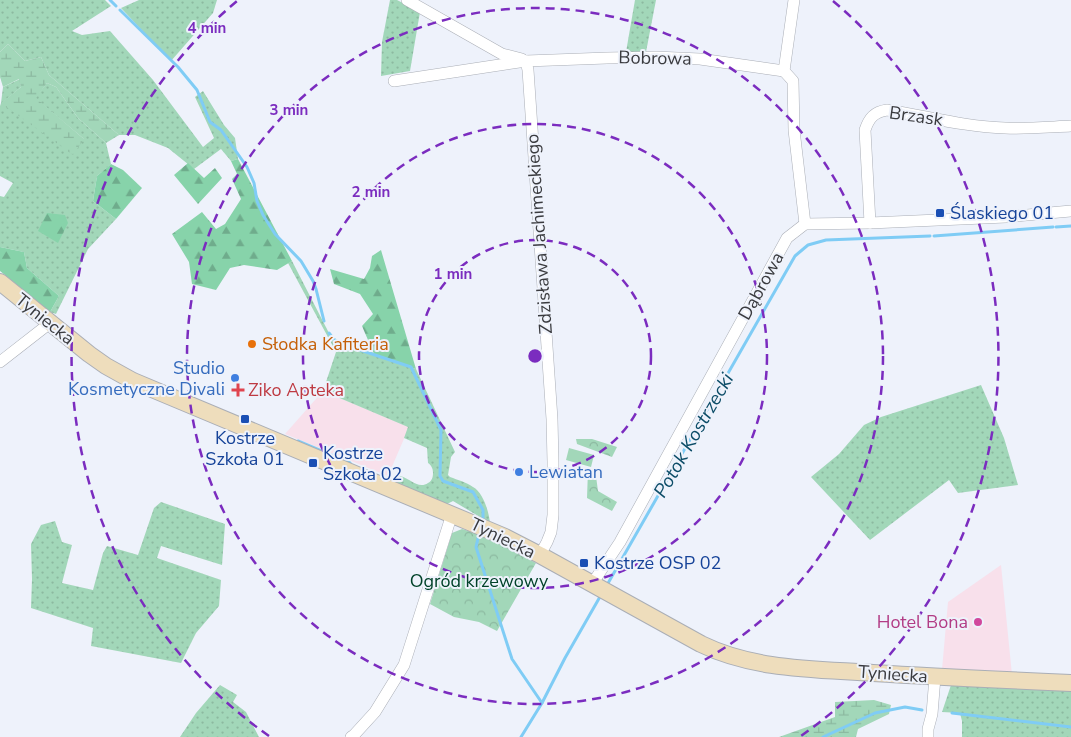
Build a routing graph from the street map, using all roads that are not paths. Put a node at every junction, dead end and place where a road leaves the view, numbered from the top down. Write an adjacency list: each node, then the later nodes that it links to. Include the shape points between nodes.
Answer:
1 (407, 0): 3 (street, Bobrowa)
2 (794, 0): 4 (street)
3 (527, 66): 4 (street, Bobrowa, via 656,57 700,59); 5 (street, Bobrowa); 14 (street, Zdzisława Jachimeckiego, via 554,462 551,532)
4 (784, 71): 9 (street, via 792,80)
5 (394, 81)
6 (1071, 126): 8 (street, Brzask, via 1004,128 880,111 873,115 865,130)
7 (1071, 211): 8 (street)
8 (870, 223): 9 (street)
9 (804, 224): 15 (street, Dąbrowa, via 787,238 620,542)
10 (0, 282): 11 (street, Tyniecka)
11 (50, 323): 12 (street); 13 (street, Tyniecka, via 106,366 133,381)
12 (0, 362)
13 (452, 514): 14 (street, Tyniecka); 18 (street, via 404,665 375,712)
14 (540, 555): 15 (street, Tyniecka)
15 (601, 590): 16 (street, Tyniecka, via 701,644 739,658 800,668)
16 (935, 676): 17 (street, Tyniecka); 19 (street)
17 (1071, 683)
18 (351, 737)
19 (928, 737)

